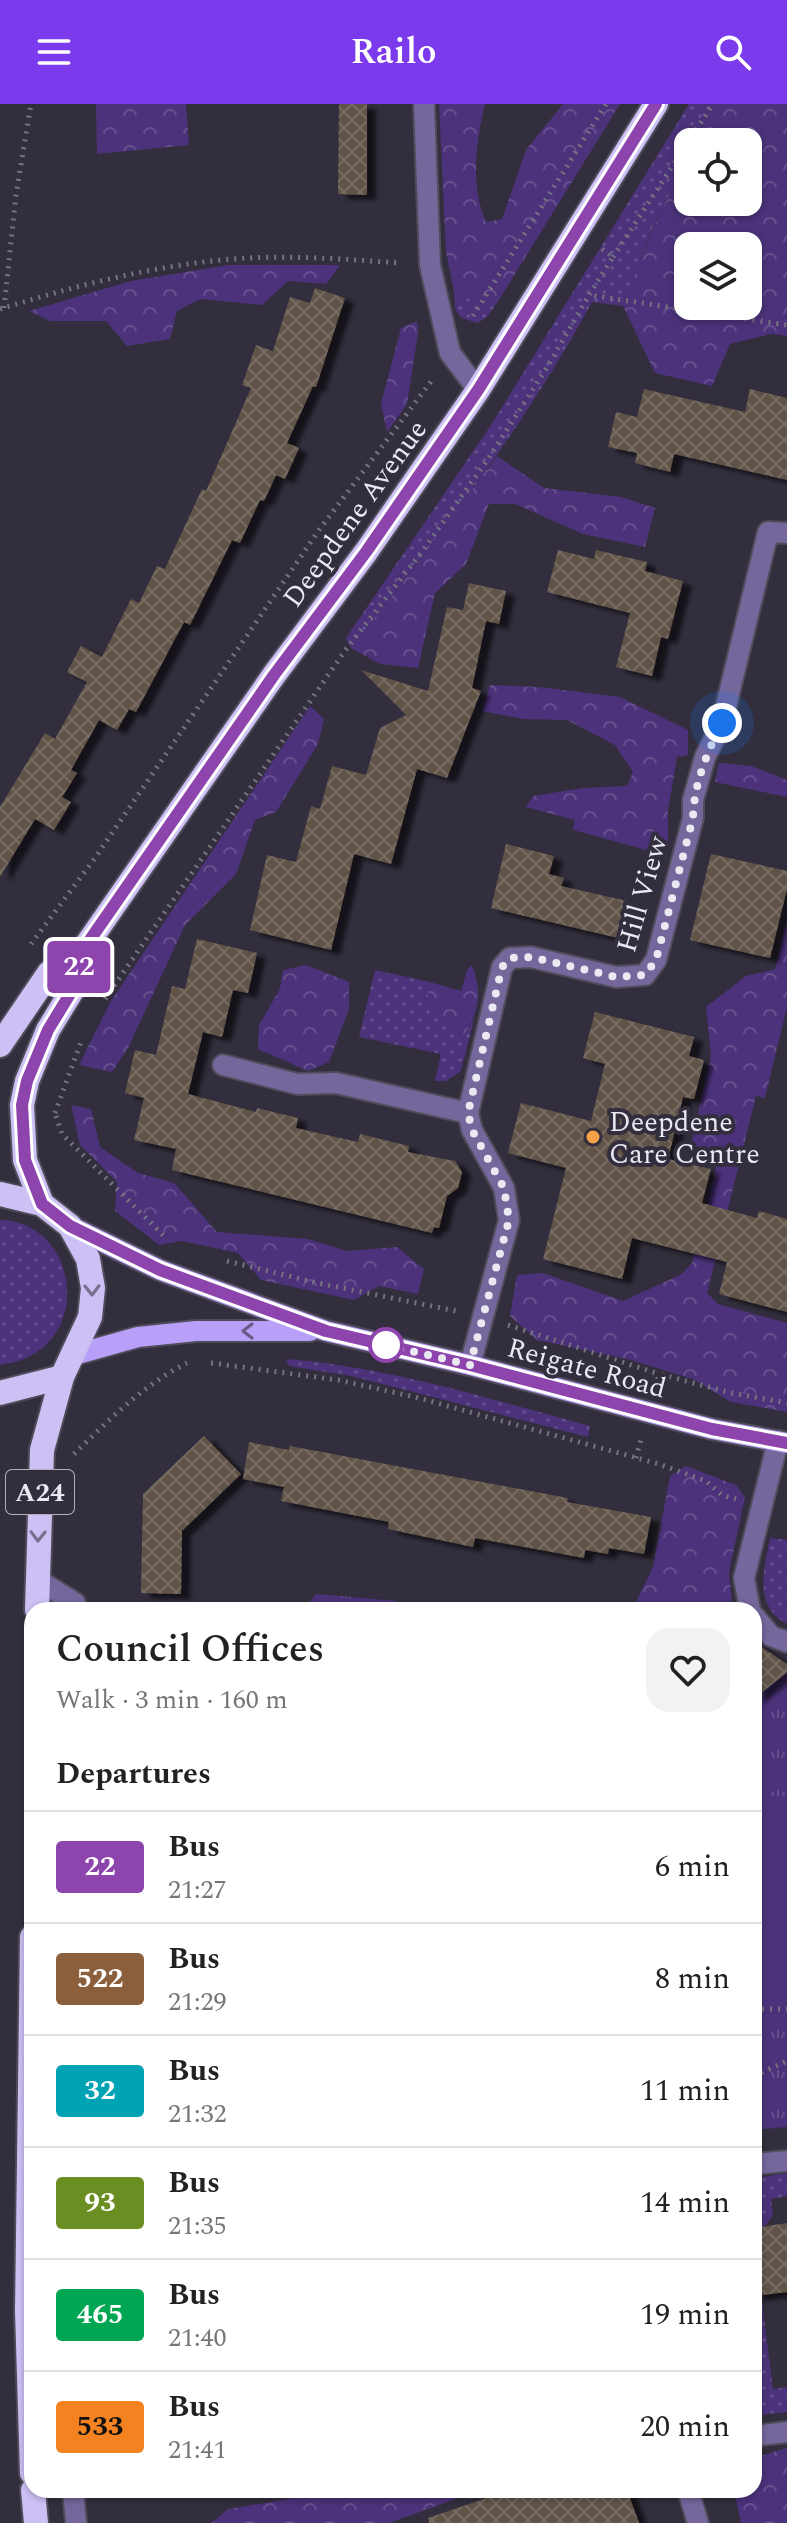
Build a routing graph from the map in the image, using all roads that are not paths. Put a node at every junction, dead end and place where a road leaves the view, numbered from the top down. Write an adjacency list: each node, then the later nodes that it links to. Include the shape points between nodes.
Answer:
1 (424, 104): 3 (street, via 430,265 450,353)
2 (656, 104): 3 (highway, Deepdene Avenue)
3 (478, 390): 5 (highway, Deepdene Avenue)
4 (787, 533): 8 (street, Hill View, via 768,532 722,723 693,800 693,818 656,960 645,975 616,977 531,957 510,958 502,967)
5 (85, 947): 6 (highway, via 49,973); 10 (highway, via 73,989 48,1030 22,1105 25,1160)
6 (0, 1045)
7 (223, 1065): 8 (street, via 297,1084 336,1083)
8 (468, 1113): 14 (street, via 504,1188 509,1220)
9 (0, 1194): 10 (highway)
10 (42, 1204): 11 (highway)
11 (70, 1226): 12 (main road, Reigate Road, via 160,1270); 13 (highway, one-way to 13, via 88,1259 93,1288 90,1317)
12 (326, 1331): 13 (main road, Reigate Road, one-way to 13, via 196,1331 138,1337); 14 (main road, Reigate Road)
13 (74, 1355): 15 (highway)
14 (470, 1365): 17 (main road, Reigate Road, via 712,1429)
15 (62, 1377): 16 (highway); 18 (highway, A24, one-way to 18, via 42,1450)
16 (0, 1393)
17 (782, 1442): 21 (street, via 744,1578)
18 (38, 1580): 19 (highway, A24); 20 (street)
19 (37, 1602)
20 (73, 1602)
21 (748, 1602)
22 (762, 1625): 23 (street)
23 (787, 1642)
24 (787, 2161): 25 (street)
25 (762, 2163)
26 (787, 2432): 27 (street)
27 (762, 2435)
28 (34, 2498): 31 (highway)
29 (74, 2498): 32 (street)
30 (690, 2498): 33 (street)
31 (36, 2523)
32 (76, 2523)
33 (698, 2523)

